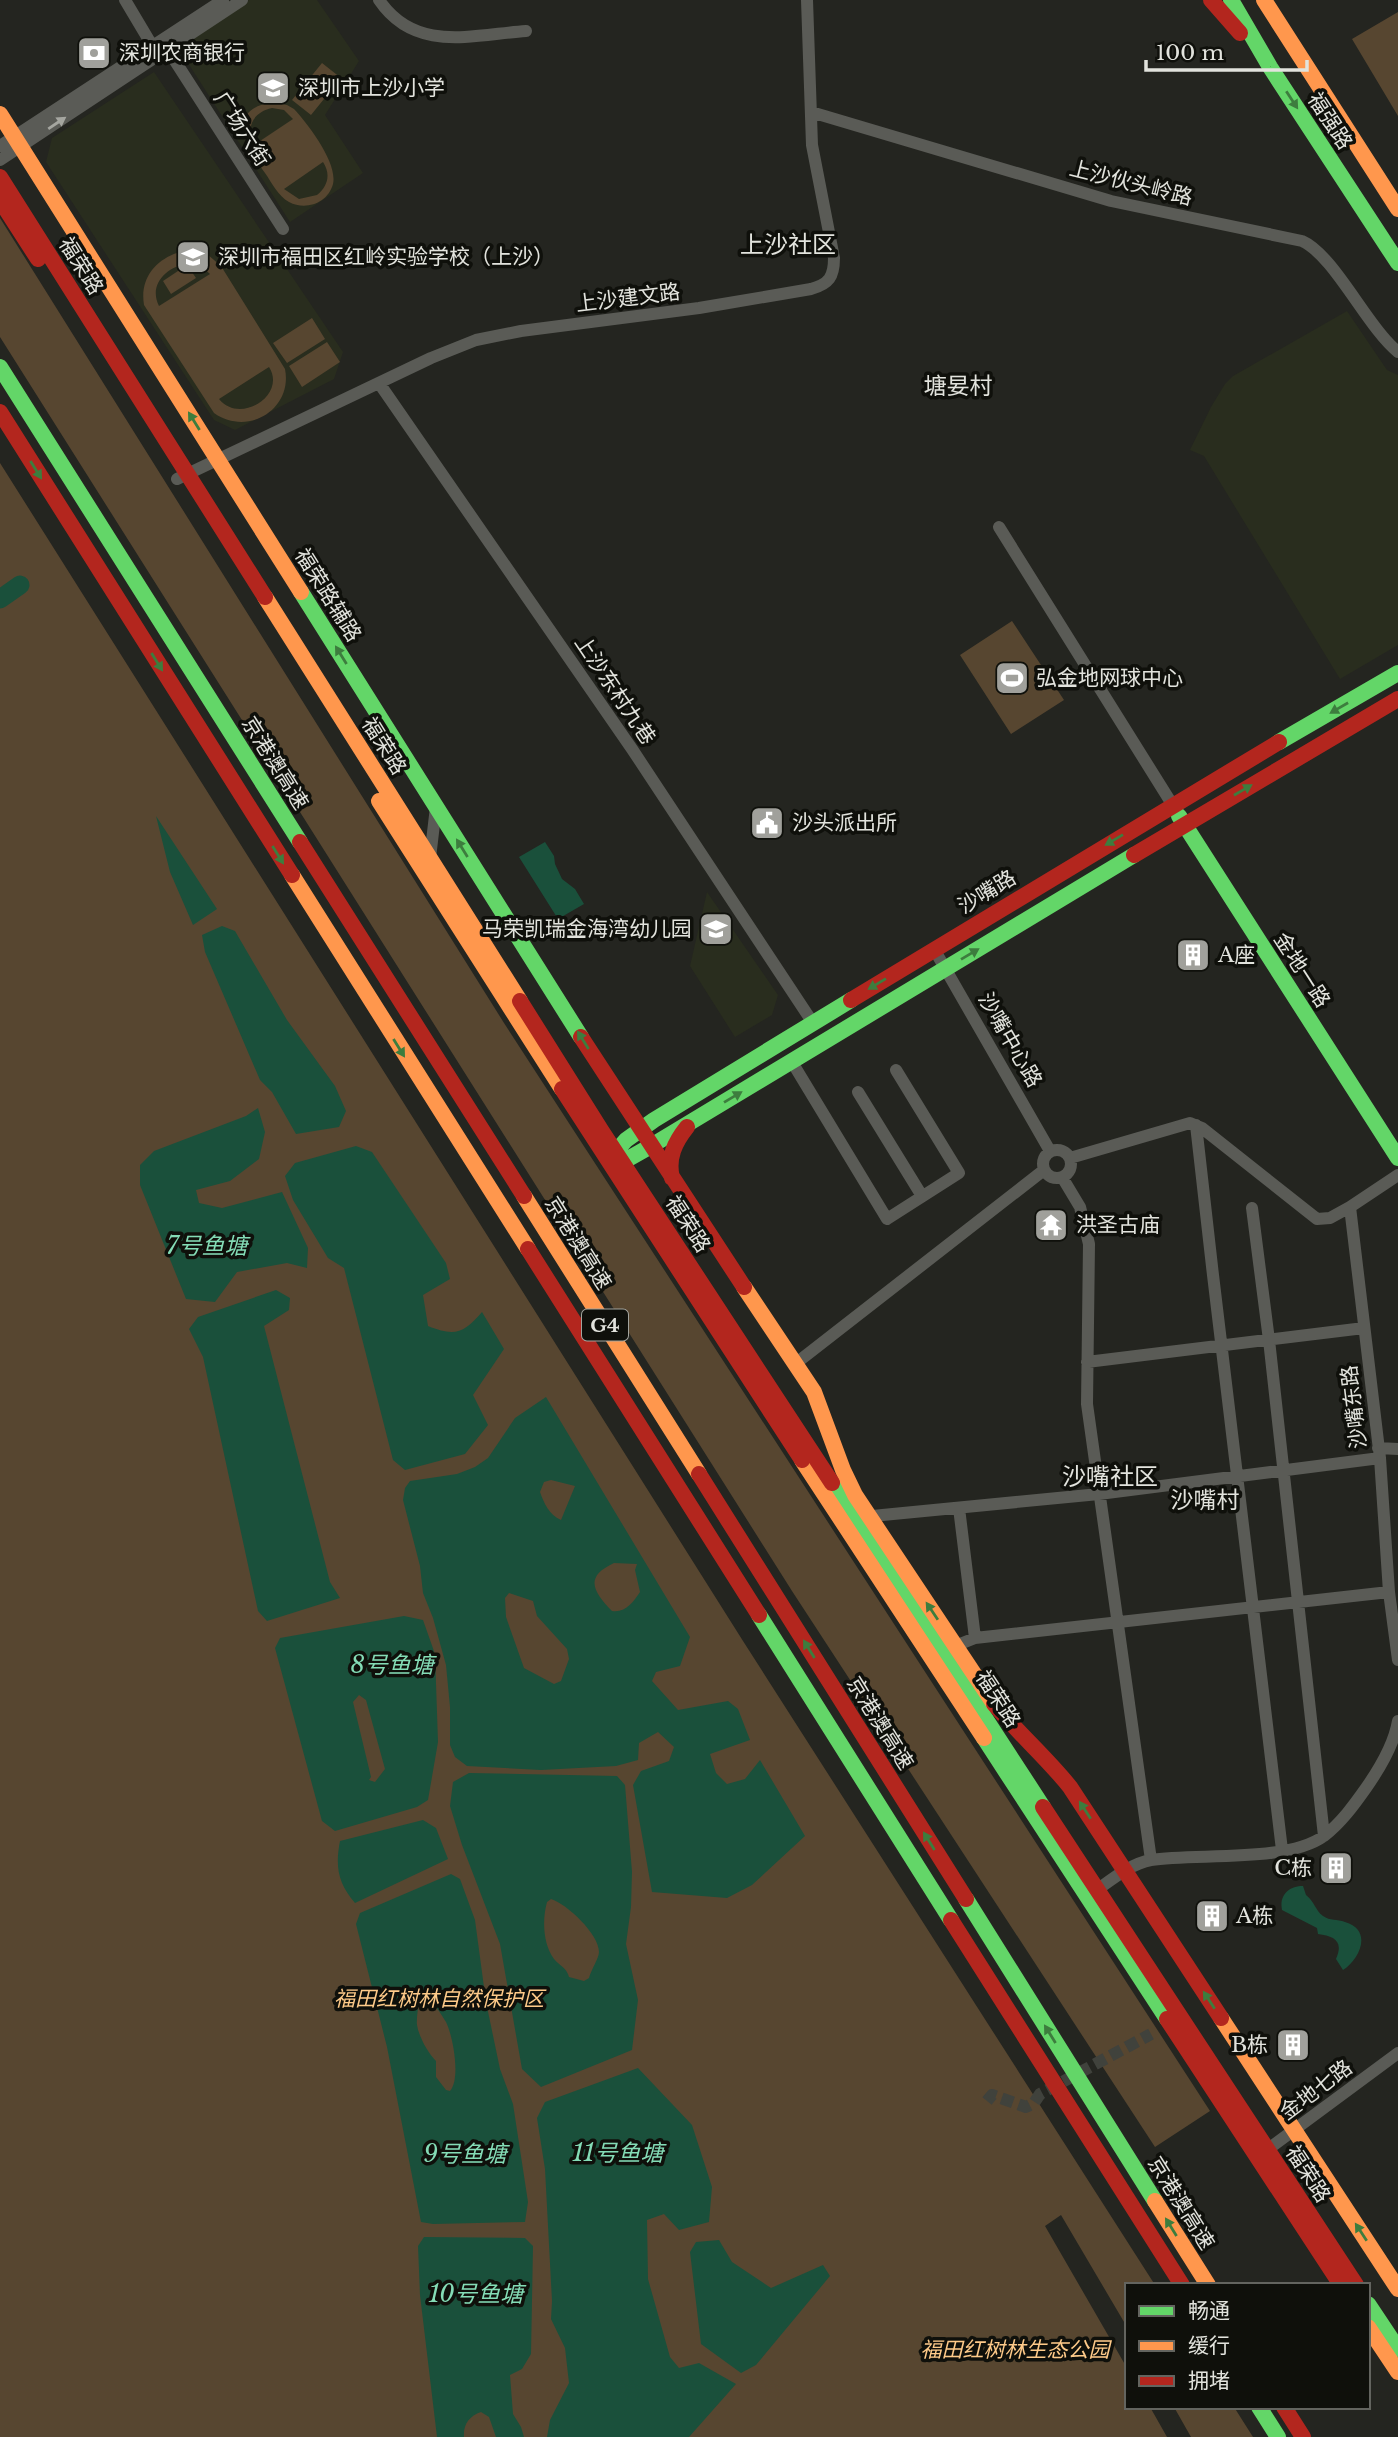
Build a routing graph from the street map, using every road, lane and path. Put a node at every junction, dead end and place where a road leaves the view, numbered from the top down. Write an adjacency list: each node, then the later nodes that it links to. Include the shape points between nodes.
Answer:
1 (125, 0): 10 (street)
2 (223, 0): 10 (street)
3 (242, 0): 11 (street)
4 (379, 0): 9 (street, via 397,22 425,35)
5 (807, 0): 13 (street, 上沙建文路)
6 (1211, 0): 12 (main road)
7 (1231, 0): 12 (main road, 福强路)
8 (1264, 0): 19 (main road, 福强路)
9 (526, 31)
10 (153, 47): 15 (street)
11 (168, 50): 15 (street, one-way to 11); 20 (street, 广场六街)
12 (1270, 67): 21 (main road, 福强路, one-way to 21)
13 (811, 112): 22 (street, 上沙伙头岭路, via 1111,201 1302,241 1319,253); 24 (street, 上沙建文路, via 812,145 834,258 831,278 824,285 699,308 499,335 455,347)
14 (0, 114): 15 (main road, 福荣路辅路)
15 (11, 143): 16 (street); 26 (main road, 福荣路辅路, one-way to 15)
16 (0, 160)
17 (0, 177): 27 (main road, 福荣路)
18 (0, 200): 27 (main road, 福荣路)
19 (1398, 209)
20 (284, 229)
21 (1398, 262)
22 (1398, 352)
23 (0, 367): 91 (main road, 京港澳高速 / G4, one-way to 23)
24 (379, 383): 26 (street, 上沙建文路); 37 (street, 上沙东村九巷, via 632,749)
25 (0, 412): 90 (main road, 京港澳高速 / G4, one-way to 90)
26 (219, 459): 27 (street, 上沙建文路); 32 (main road, 福荣路辅路, one-way to 26)
27 (182, 476): 34 (main road, 福荣路); 51 (main road, 福荣路)
28 (999, 527): 31 (street)
29 (1398, 673): 31 (main road, 沙嘴路, one-way to 31)
30 (1398, 699): 33 (main road, 沙嘴路, one-way to 30)
31 (1172, 804): 33 (main road, 金地一路); 35 (main road, 沙嘴路, one-way to 35)
32 (436, 805): 34 (street); 41 (main road, 福荣路辅路, one-way to 32)
33 (1184, 824): 36 (main road, 沙嘴路, one-way to 33); 50 (main road, 金地一路)
34 (430, 859): 44 (main road, 福荣路)
35 (934, 949): 36 (street, 沙嘴中心路); 37 (main road, 沙嘴路, one-way to 37)
36 (946, 968): 38 (main road, 沙嘴路); 48 (street, 沙嘴中心路)
37 (813, 1023): 42 (main road, 沙嘴路)
38 (792, 1062): 43 (main road, 沙嘴路, one-way to 38); 56 (street, via 887,1219)
39 (897, 1070): 56 (street, via 959,1173)
40 (858, 1092): 56 (street)
41 (620, 1098): 42 (main road, via 645,1109); 46 (main road, 福荣路辅路)
42 (674, 1107): 46 (main road, 沙嘴路)
43 (692, 1122): 47 (main road, 沙嘴路); 54 (main road, via 672,1151)
44 (597, 1124): 46 (main road, via 615,1135); 51 (main road, 福荣路)
45 (1196, 1125): 49 (street, via 1183,1124); 57 (street, via 1317,1219 1330,1218); 61 (street)
46 (636, 1132): 47 (main road, 福荣路辅路); 51 (main road, 沙嘴路)
47 (651, 1146): 51 (main road, 沙嘴路); 54 (main road, 福荣路辅路)
48 (1051, 1151): 49 (street, via 1060,1150); 52 (street, via 1044,1157)
49 (1070, 1158): 55 (street, via 1069,1172)
50 (1398, 1158)
51 (613, 1160): 70 (main road, 福荣路); 86 (main road, 福荣路)
52 (1044, 1170): 55 (street); 63 (street)
53 (1398, 1175): 57 (street)
54 (672, 1178): 63 (main road, 福荣路辅路)
55 (1062, 1178): 62 (street, via 1080,1207 1090,1244)
56 (922, 1196)
57 (1350, 1207): 59 (street, 沙嘴东路)
58 (1252, 1208): 60 (street)
59 (1364, 1328): 60 (street); 65 (street, 沙嘴东路)
60 (1269, 1339): 61 (street); 66 (street)
61 (1220, 1346): 62 (street); 67 (street)
62 (1087, 1362): 68 (street, via 1087,1404)
63 (795, 1364): 70 (main road, 福荣路辅路, via 818,1401)
64 (1398, 1449): 65 (street)
65 (1379, 1453): 66 (street); 71 (street, 沙嘴东路)
66 (1284, 1471): 67 (street); 72 (street)
67 (1238, 1476): 68 (street); 73 (street)
68 (1099, 1494): 69 (street); 74 (street)
69 (959, 1508): 70 (street); 75 (street)
70 (862, 1517): 76 (main road, one-way to 70); 78 (main road, 福荣路)
71 (1389, 1592): 72 (street); 77 (street, 沙嘴东路)
72 (1297, 1602): 73 (street); 82 (street)
73 (1252, 1607): 74 (street); 83 (street)
74 (1118, 1622): 75 (street); 84 (street)
75 (975, 1639): 76 (street)
76 (955, 1646): 79 (main road)
77 (1398, 1660)
78 (965, 1687): 79 (main road); 81 (main road, 福荣路)
79 (993, 1703): 81 (main road); 85 (main road, one-way to 79, via 1060,1773)
80 (1398, 1721): 82 (street, via 1376,1774)
81 (993, 1729): 86 (main road, 福荣路)
82 (1324, 1836): 83 (street, via 1298,1849)
83 (1282, 1850): 84 (street)
84 (1151, 1860): 85 (street)
85 (1125, 1872): 86 (street); 88 (main road, one-way to 85)
86 (1092, 1893): 89 (main road, 福荣路)
87 (1398, 2053): 88 (street, 金地七路)
88 (1294, 2130): 89 (street, 金地七路); 94 (main road, one-way to 88)
89 (1262, 2153): 92 (main road, 福荣路); 93 (main road, 福荣路)
90 (1181, 2283)
91 (1207, 2283)
92 (1340, 2283)
93 (1355, 2283)
94 (1398, 2289)
95 (1370, 2307): 97 (main road)
96 (1370, 2330): 98 (main road)
97 (1398, 2349)
98 (1398, 2372)
99 (1260, 2409): 101 (main road)
100 (1285, 2409): 102 (main road)
101 (1278, 2437)
102 (1303, 2437)

